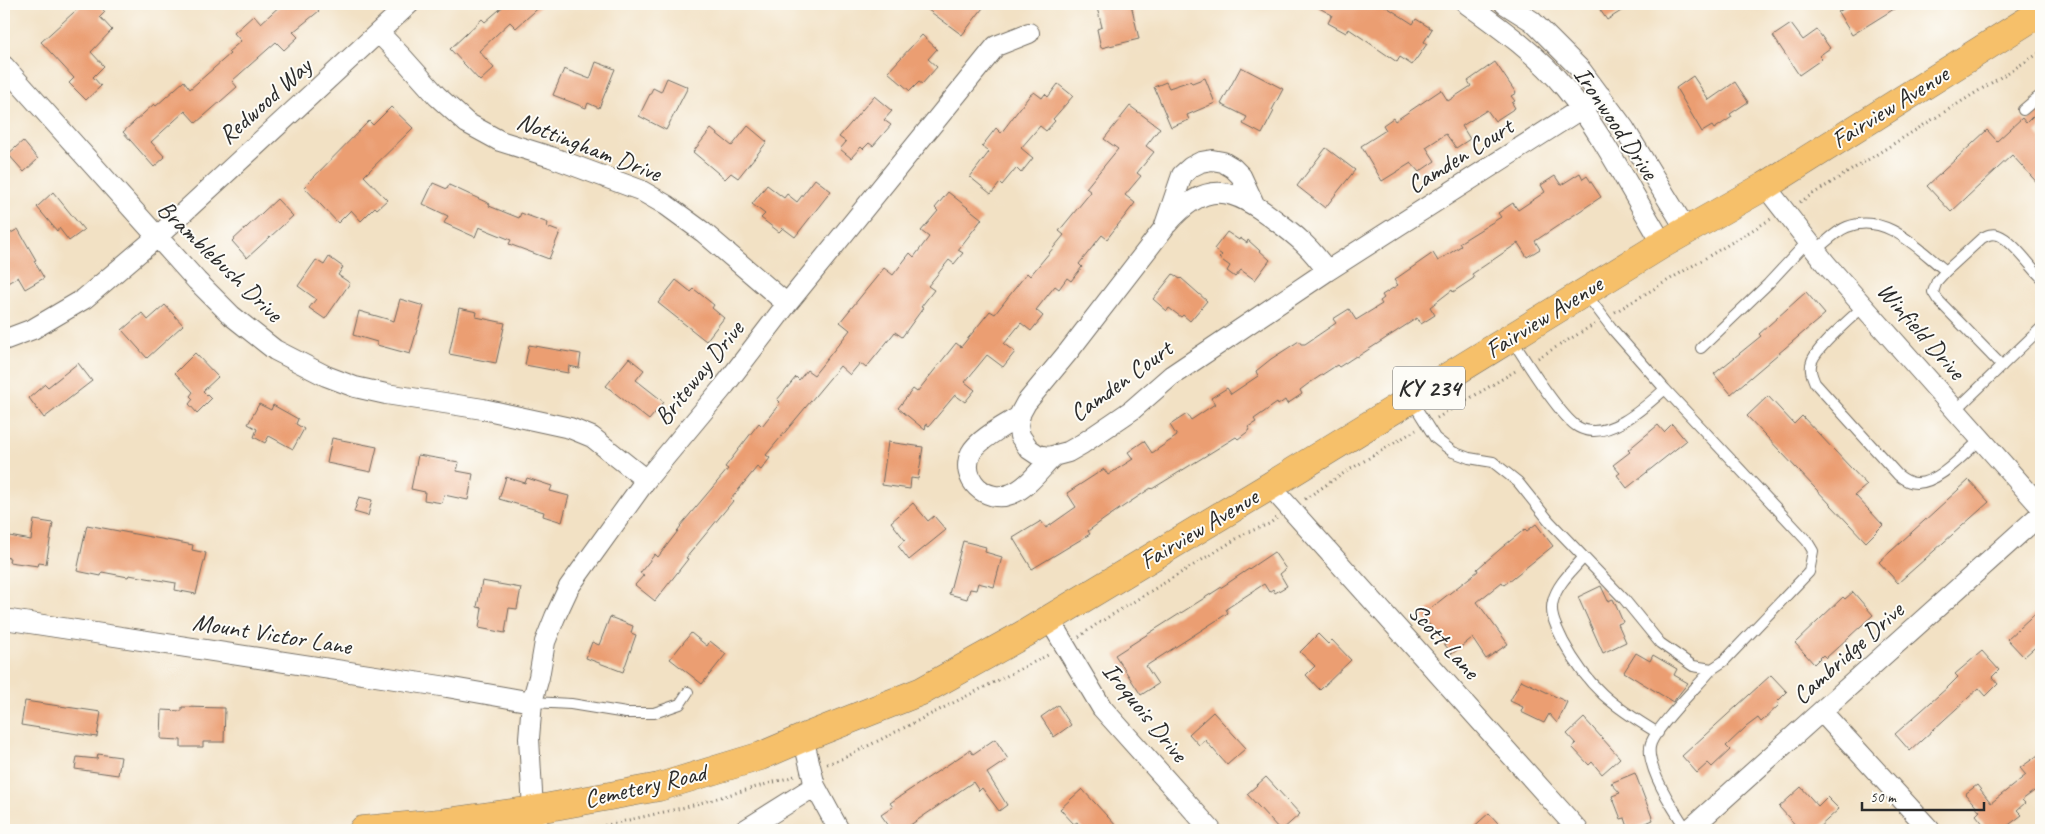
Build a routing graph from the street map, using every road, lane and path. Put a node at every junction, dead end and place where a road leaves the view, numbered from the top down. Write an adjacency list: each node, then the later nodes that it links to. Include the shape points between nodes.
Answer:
1 (409, 4): 5 (street, Redwood Way)
2 (1466, 4): 10 (street, Ironwood Drive, via 1526,49 1565,87)
3 (1505, 4): 8 (street, Ironwood Drive, via 1532,21 1581,70)
4 (2041, 12): 12 (main road, Fairview Avenue / KY 234)
5 (379, 33): 16 (street, Redwood Way); 23 (street, Nottingham Drive, via 437,96 467,123 500,141 640,190 703,232)
6 (1030, 33): 23 (street, Briteway Drive, via 996,46)
7 (4, 66): 16 (street, Bramblebush Drive)
8 (1601, 96): 10 (street, Camden Court); 15 (street, Ironwood Drive)
9 (2041, 99): 11 (lane, via 2037,98)
10 (1581, 109): 17 (street, Ironwood Drive); 19 (street, Camden Court)
11 (2023, 110)
12 (1765, 186): 15 (main road, Fairview Avenue / KY 234); 18 (street, Winfield Drive)
13 (1254, 204): 14 (street, via 1232,194 1209,194 1187,204); 14 (street, Camden Court, via 1240,176 1232,168 1217,161 1201,162 1190,167 1179,180); 19 (street, via 1305,243)
14 (1164, 228): 33 (street, Camden Court, via 1026,403)
15 (1686, 230): 17 (main road, Fairview Avenue / KY 234)
16 (156, 238): 27 (street, Redwood Way, via 84,299 33,329); 36 (street, Bramblebush Drive, via 232,316 275,350 299,364 370,390 570,428 592,436)
17 (1663, 244): 22 (main road, Fairview Avenue / KY 234)
18 (1812, 245): 20 (lane, via 1846,227 1876,224 1894,230); 24 (street, Winfield Drive); 28 (lane)
19 (1327, 271): 35 (street, Camden Court, via 1171,376 1132,410 1068,452)
20 (1946, 271): 21 (lane, via 1982,238 1992,234 2007,241); 29 (lane, via 1933,292)
21 (2041, 277)
22 (1585, 292): 26 (main road, Fairview Avenue / KY 234); 30 (lane)
23 (787, 304): 36 (street, Briteway Drive)
24 (1864, 306): 32 (street, Winfield Drive); 34 (lane, via 1812,361 1810,373 1822,390 1898,475 1915,484 1935,478)
25 (2041, 328): 29 (lane)
26 (1510, 338): 30 (lane, via 1547,392 1579,428 1594,431 1614,426 1631,418); 31 (main road, Fairview Avenue / KY 234)
27 (4, 340)
28 (1701, 348)
29 (2002, 366): 32 (lane)
30 (1665, 389): 43 (lane, via 1813,551 1809,572 1724,661)
31 (1411, 399): 37 (main road, Fairview Avenue / KY 234); 40 (lane, via 1435,438 1453,452 1493,462 1518,482)
32 (1956, 410): 34 (street, Winfield Drive)
33 (1020, 416): 35 (street, via 1019,431 1025,445 1038,455); 35 (street, via 982,441 971,453 968,471 976,487 992,496 1012,494 1028,483)
34 (1981, 439): 38 (street, Winfield Drive)
35 (1054, 456)
36 (646, 480): 45 (street, Briteway Drive, via 579,571 561,602 545,642)
37 (1270, 486): 42 (main road, Fairview Avenue / KY 234); 55 (street, Scott Lane)
38 (2041, 507)
39 (2041, 514): 46 (street, Cambridge Drive)
40 (1584, 557): 43 (lane, via 1660,643 1692,666); 47 (lane, via 1562,583 1553,601 1553,622 1573,661 1595,689 1621,711)
41 (4, 619): 45 (street, Mount Victor Lane)
42 (1048, 619): 48 (main road, Fairview Avenue / KY 234, via 922,691); 54 (street, Iroquois Drive, via 1102,708)
43 (1712, 669): 47 (lane)
44 (688, 692): 45 (lane, via 680,704 654,713 626,713 571,704)
45 (532, 702): 50 (street, Briteway Drive, via 529,738)
46 (1822, 712): 56 (street, Cambridge Drive); 57 (street)
47 (1658, 733): 56 (lane, via 1650,744 1650,757 1662,791)
48 (803, 738): 49 (street); 50 (main road, Cemetery Road / KY 234, via 761,756)
49 (815, 786): 52 (street); 53 (street)
50 (536, 820): 51 (main road, Cemetery Road / KY 234, via 439,823)
51 (363, 830)
52 (745, 830)
53 (839, 830)
54 (1211, 830)
55 (1578, 830)
56 (1688, 830)
57 (1930, 830)

